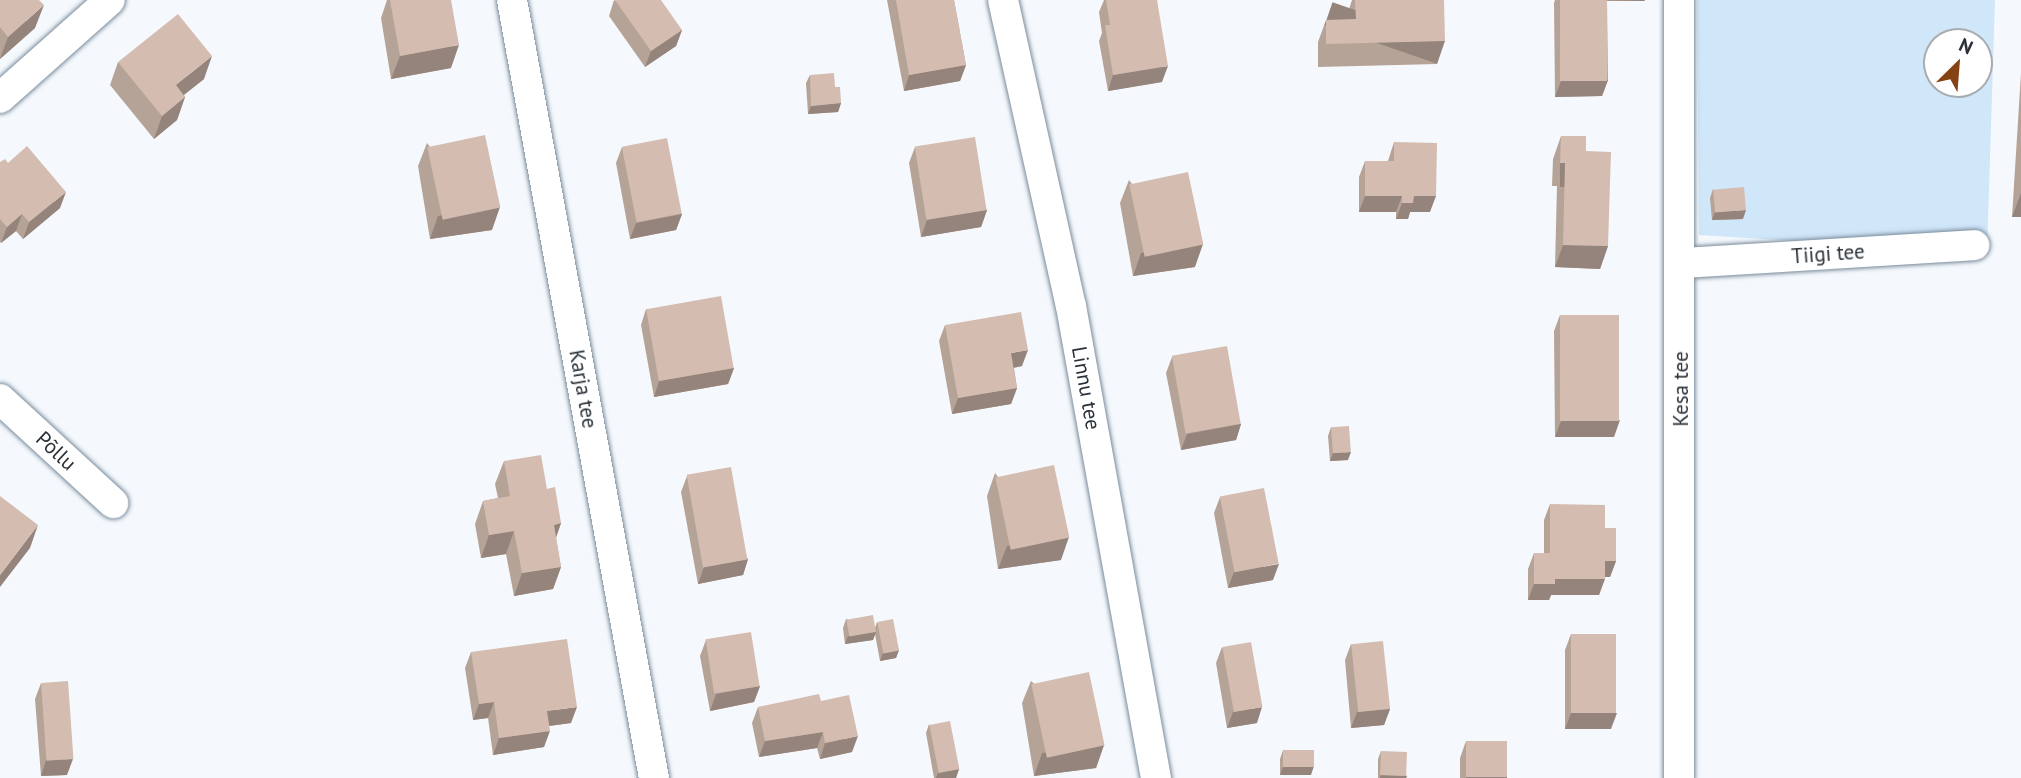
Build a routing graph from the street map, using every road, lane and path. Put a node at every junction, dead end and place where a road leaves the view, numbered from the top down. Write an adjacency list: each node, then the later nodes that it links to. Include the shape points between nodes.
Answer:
1 (110, 0): 5 (street)
2 (512, 0): 10 (street, Karja tee)
3 (1003, 0): 11 (street, Linnu tee, via 1071,306)
4 (1679, 0): 7 (street, Kesa tee)
5 (0, 98)
6 (1973, 245): 7 (street, Tiigi tee)
7 (1682, 263): 12 (street, Kesa tee)
8 (0, 399): 9 (street, Põllu)
9 (113, 503)
10 (654, 778)
11 (1156, 778)
12 (1679, 778)

